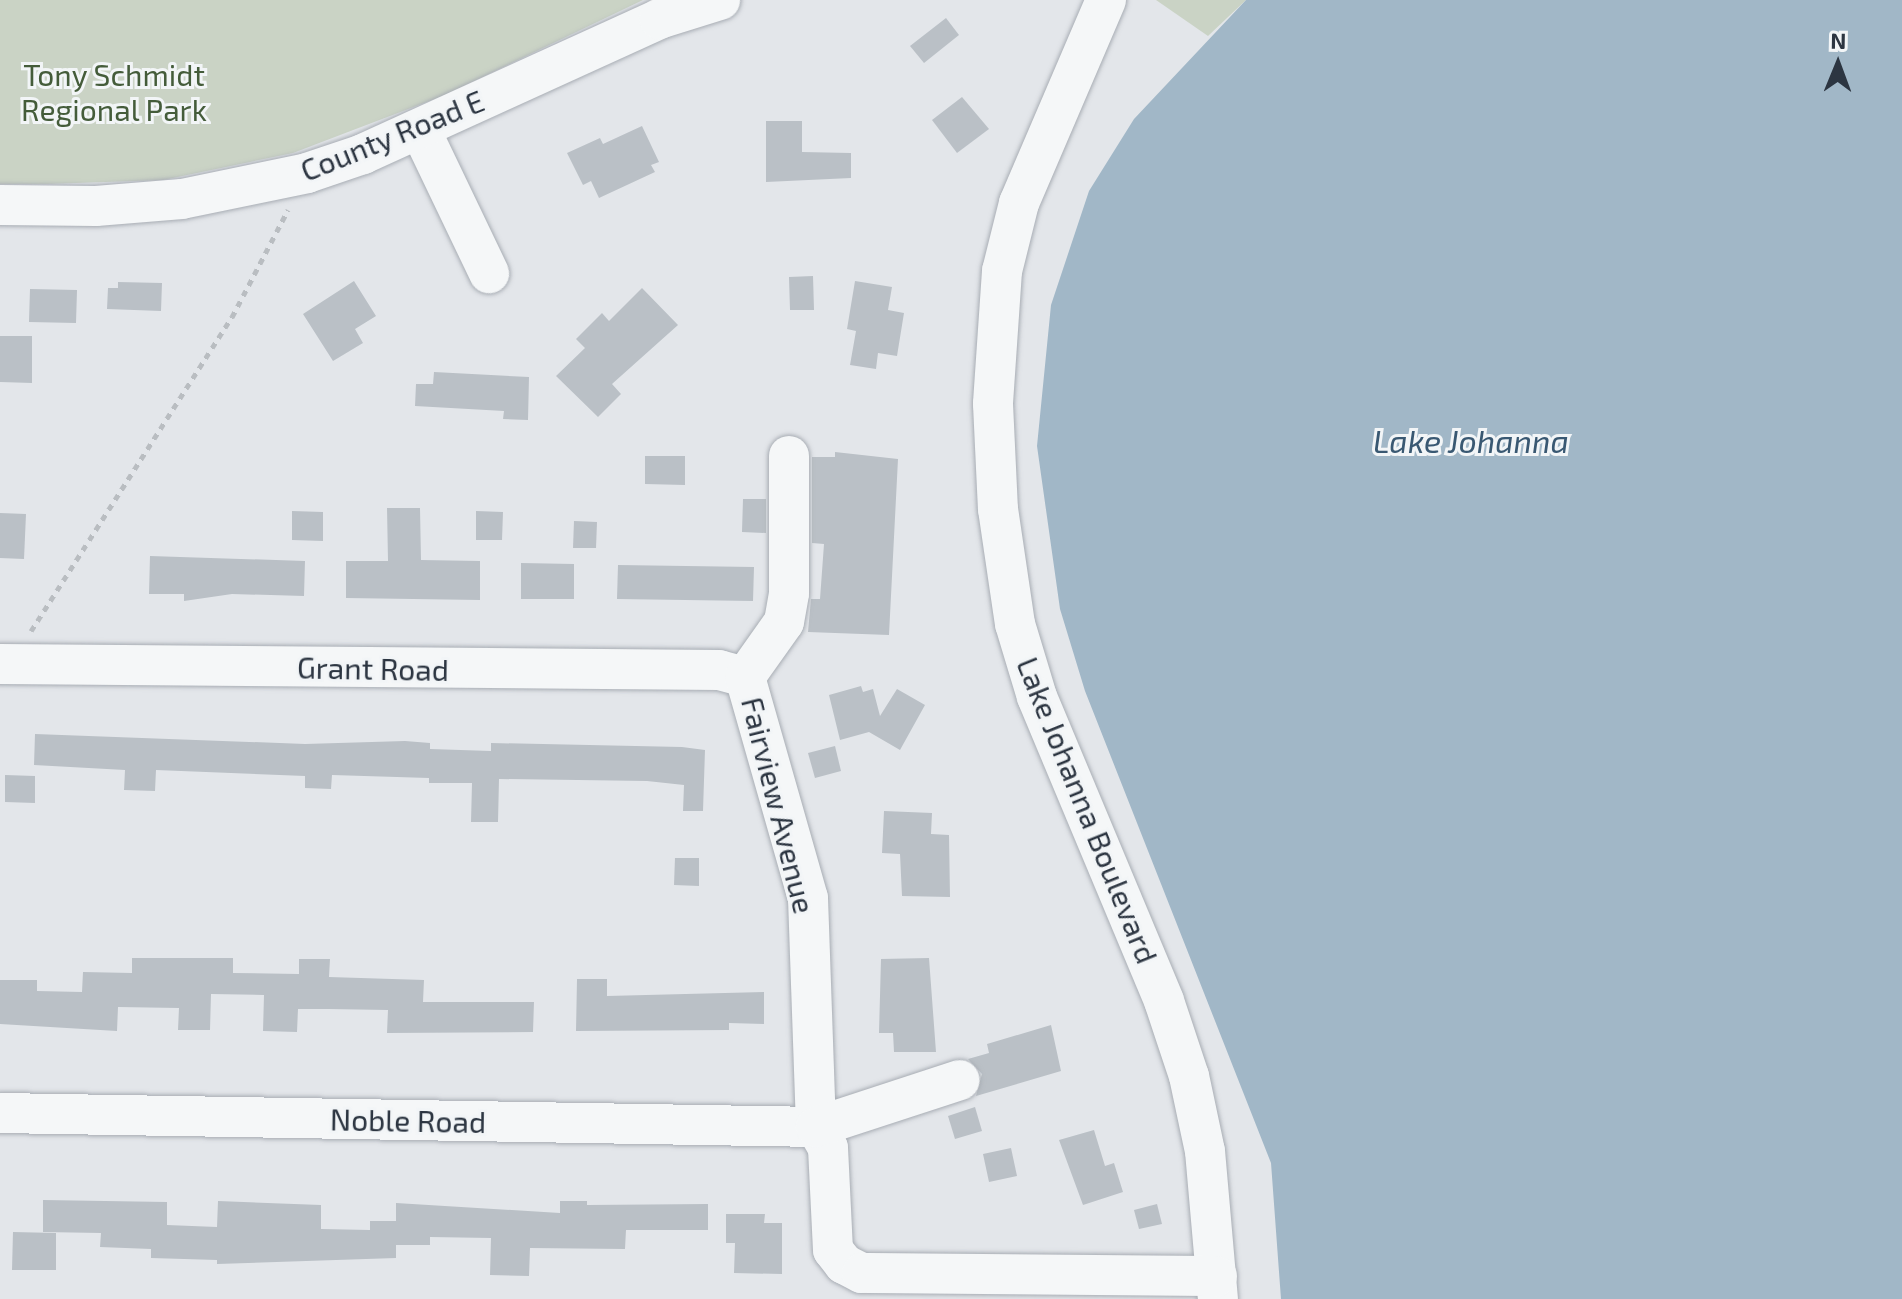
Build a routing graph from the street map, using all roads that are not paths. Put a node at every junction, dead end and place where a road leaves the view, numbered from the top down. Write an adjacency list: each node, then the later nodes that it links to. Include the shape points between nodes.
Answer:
1 (720, 0): 3 (street, County Road E, via 659,19)
2 (1106, 0): 12 (street, Lake Johanna Boulevard, via 1019,203 1002,271 993,391 998,509 1015,624 1037,697 1164,1001 1189,1076 1205,1151)
3 (420, 129): 4 (street, County Road E, via 307,173 167,201); 5 (street)
4 (0, 205)
5 (489, 273)
6 (789, 456): 8 (street, via 789,593 784,622)
7 (0, 664): 8 (street, Grant Road, via 719,670)
8 (745, 677): 11 (street, Fairview Avenue, via 808,898)
9 (960, 1080): 11 (street, Noble Road)
10 (0, 1113): 11 (street, Noble Road)
11 (816, 1127): 12 (street, Fairview Avenue, via 828,1148 833,1250 844,1264 862,1273)
12 (1218, 1287)

